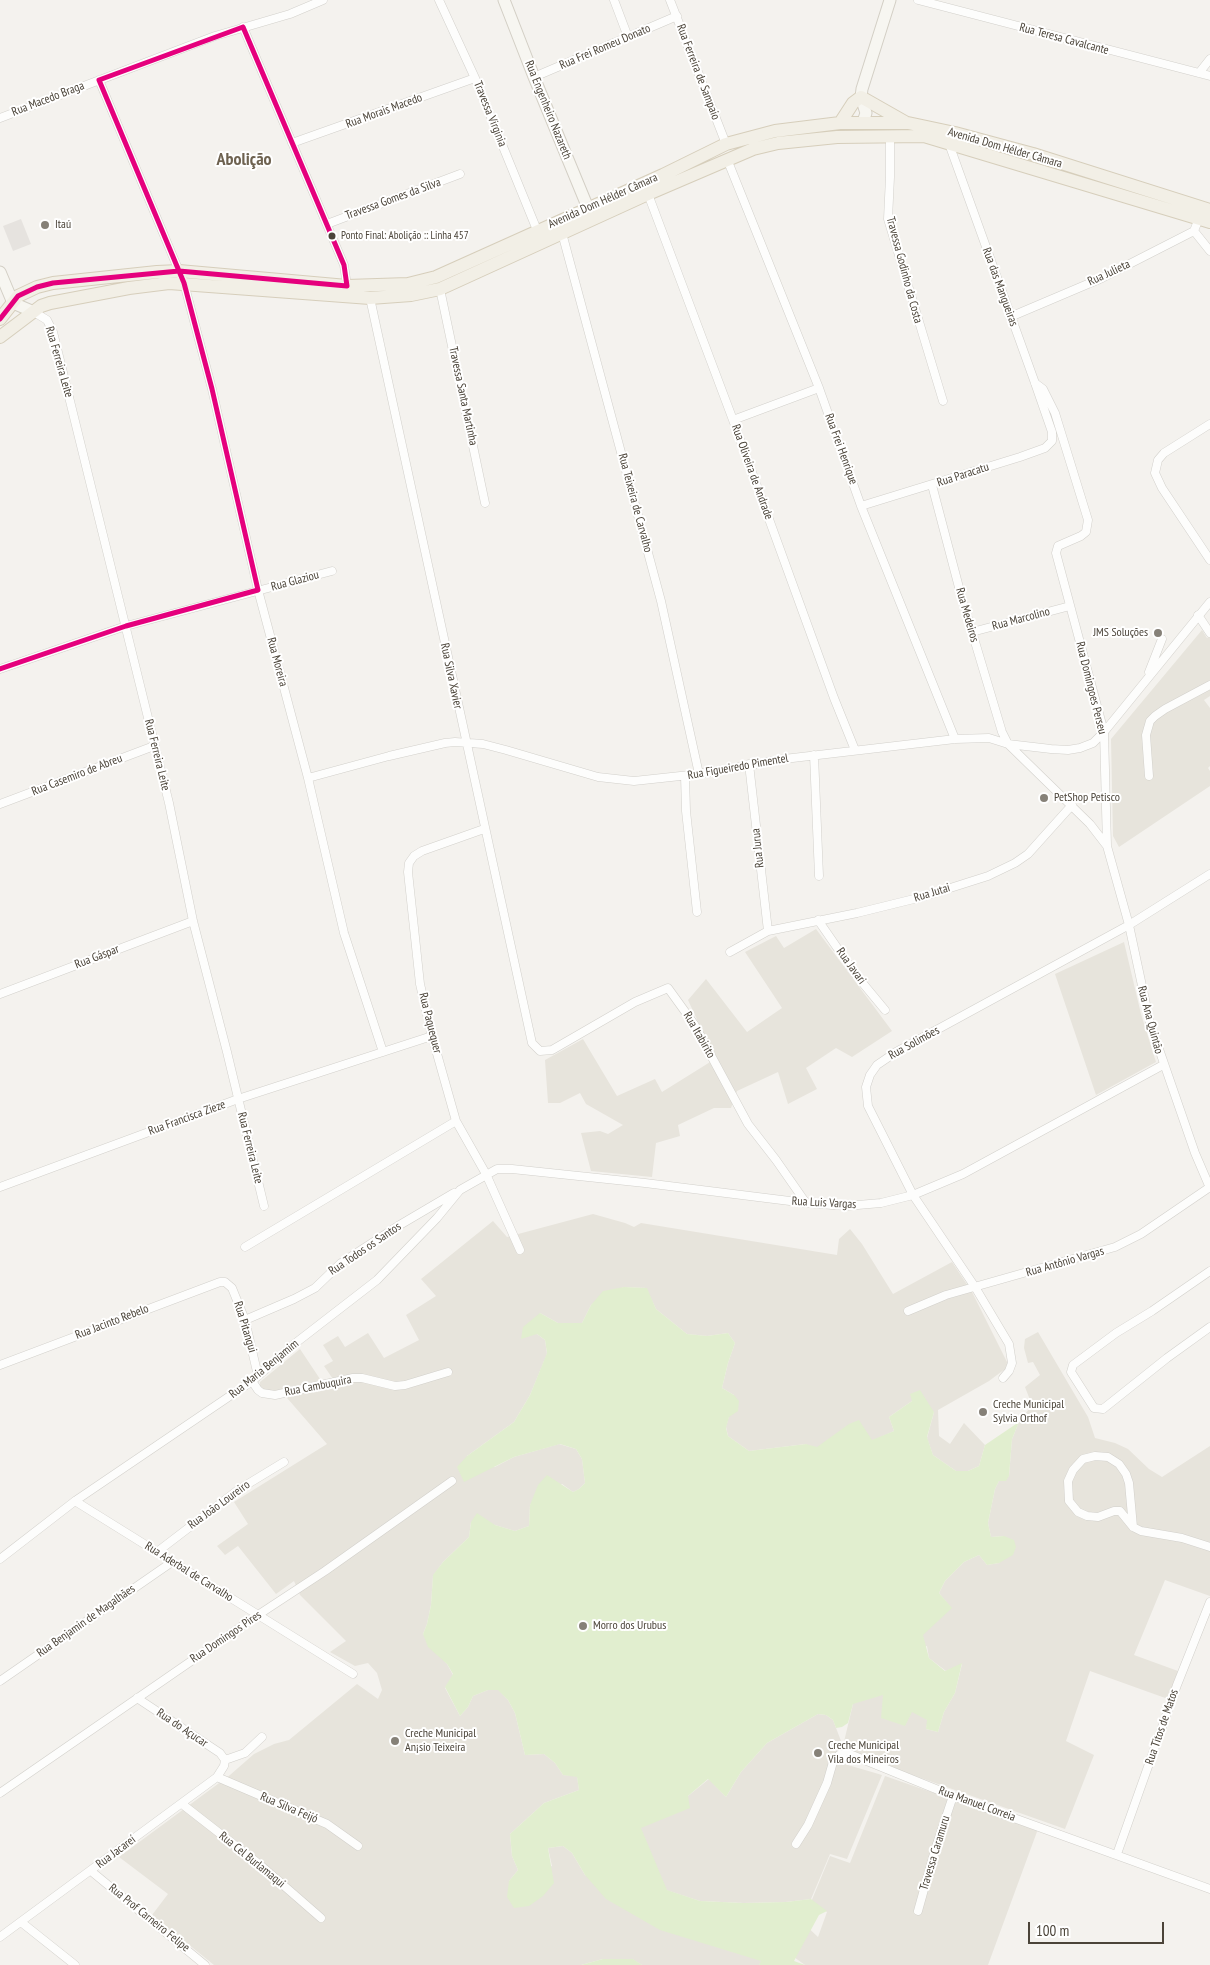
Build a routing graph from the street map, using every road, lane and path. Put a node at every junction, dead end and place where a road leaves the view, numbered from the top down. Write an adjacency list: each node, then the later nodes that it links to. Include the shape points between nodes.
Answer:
1 (323, 0): 9 (street, Rua Macedo Braga, via 290,14)
2 (439, 0): 15 (street, Travessa Virginia)
3 (504, 0): 14 (street, Rua Engenheiro Nazareth)
4 (614, 0): 10 (street)
5 (670, 0): 8 (street, Rua Ferreira de Sampaio)
6 (890, 0): 17 (street)
7 (918, 0): 12 (street, Rua Teresa Cavalcante)
8 (677, 16): 10 (street, Rua Frei Romeu Donato); 26 (street, Rua Ferreira de Sampaio)
9 (243, 27): 16 (street, Rua Macedo Braga); 25 (street)
10 (628, 37): 14 (street, Rua Frei Romeu Donato)
11 (1210, 59): 12 (street)
12 (1199, 73): 13 (street, Rua Teresa Cavalcante)
13 (1210, 76)
14 (534, 77): 30 (street, Rua Engenheiro Nazareth)
15 (475, 78): 25 (street, Rua Morais Macedo); 35 (street, Travessa Virginia)
16 (99, 80): 18 (street, Rua Macedo Braga); 39 (street, Rua Moreira)
17 (861, 97): 19 (street, via 866,113); 20 (main road); 21 (main road)
18 (0, 118)
19 (863, 122): 20 (main road, Avenida Dom Hélder Câmara); 21 (main road, Avenida Dom Hélder Câmara); 23 (main road, via 859,129)
20 (840, 123): 26 (main road, Avenida Dom Hélder Câmara, via 775,131)
21 (908, 123): 31 (main road, Avenida Dom Hélder Câmara, via 1033,154)
22 (890, 136): 23 (main road, Avenida Dom Hélder Câmara); 24 (main road, Avenida Dom Hélder Câmara, via 924,136); 52 (street, Travessa Godinho da Costa, via 888,219)
23 (836, 137): 27 (main road, Avenida Dom Hélder Câmara, via 778,143)
24 (948, 141): 33 (main road, Avenida Dom Hélder Câmara); 47 (street, Rua das Mangueiras)
25 (292, 143): 34 (street)
26 (726, 144): 30 (main road, Avenida Dom Hélder Câmara)
27 (727, 159): 29 (main road, Avenida Dom Hélder Câmara); 51 (street, Rua Frei Henrique)
28 (460, 174): 34 (street, Travessa Gomes da Silva)
29 (648, 194): 32 (main road, Avenida Dom Hélder Câmara); 53 (street, Rua Oliveira de Andrade)
30 (588, 208): 32 (street, Rua Engenheiro Nazareth); 35 (main road, Avenida Dom Hélder Câmara)
31 (1210, 210)
32 (596, 218): 37 (main road, Avenida Dom Hélder Câmara)
33 (1204, 220): 36 (street)
34 (327, 224): 42 (street, via 344,265)
35 (537, 230): 42 (main road, Avenida Dom Hélder Câmara, via 436,277 408,284)
36 (1194, 231): 38 (street); 47 (street, Rua Julieta, via 1102,278)
37 (562, 233): 43 (main road, Avenida Dom Hélder Câmara); 80 (street, Rua Teixeira de Carvalho, via 665,617)
38 (1210, 251)
39 (179, 270): 41 (street, Rua Moreira); 42 (main road, Avenida Dom Hélder Câmara); 45 (main road, Avenida Dom Hélder Câmara, via 53,283 25,292)
40 (0, 272): 45 (street)
41 (184, 283): 44 (main road, Avenida Dom Hélder Câmara); 46 (main road, Avenida Dom Hélder Câmara, via 78,296 50,303); 61 (street, Rua Moreira)
42 (346, 286)
43 (440, 288): 44 (main road, Avenida Dom Hélder Câmara, via 411,295); 57 (street, Travessa Santa Martinha)
44 (370, 298): 74 (street, Rua Silva Xavier)
45 (13, 303): 46 (street); 48 (main road, Avenida Dom Hélder Câmara)
46 (34, 312): 49 (main road, Avenida Dom Hélder Câmara); 65 (street, Rua Ferreira Leite, via 47,320 53,332)
47 (1010, 317): 50 (street, Rua das Mangueiras)
48 (0, 318)
49 (0, 337)
50 (1035, 383): 55 (street, Rua das Mangueiras); 63 (street, Rua Domingoes Perseu, via 1043,389 1055,413 1088,520 1088,529 1081,536 1058,546 1056,553)
51 (819, 388): 53 (street); 58 (street, Rua Frei Henrique)
52 (943, 401)
53 (733, 420): 77 (street, Rua Oliveira de Andrade)
54 (1210, 424): 59 (street, via 1164,454 1158,460 1156,473 1162,488)
55 (1052, 432): 56 (street, Rua Paracatu, via 1052,441 1045,448)
56 (932, 485): 58 (street, Rua Paracatu); 66 (street, Rua Medeiros)
57 (485, 503)
58 (861, 506): 73 (street, Rua Frei Henrique)
59 (1210, 560)
60 (332, 571): 61 (street, Rua Glaziou)
61 (258, 590): 65 (street, Rua Glaziou); 83 (street, Rua Moreira)
62 (1210, 602): 64 (street, Rua Figueiredo Pimentel)
63 (1070, 606): 66 (street, Rua Marcolino); 72 (street, Rua Domingoes Perseu)
64 (1198, 615): 67 (street); 70 (street, Rua Figueiredo Pimentel)
65 (126, 626): 69 (street, Rua Glaziou); 76 (street, Rua Ferreira Leite)
66 (972, 632): 75 (street, Rua Medeiros)
67 (1210, 633)
68 (1162, 639): 70 (street, Rua Figueiredo Pimentel)
69 (0, 668)
70 (1145, 680): 72 (street, Rua Figueiredo Pimentel)
71 (1210, 685): 82 (street, via 1165,709 1150,721 1146,735)
72 (1104, 732): 75 (street, Rua Figueiredo Pimentel, via 1093,743 1068,750); 87 (street, Rua Domingoes Perseu)
73 (955, 739): 75 (street, Rua Figueiredo Pimentel, via 989,738); 77 (street, Rua Figueiredo Pimentel)
74 (466, 742): 81 (street, Rua Figueiredo Pimentel, via 615,780); 83 (street, Rua Figueiredo Pimentel, via 445,743); 86 (street, Rua Silva Xavier)
75 (1008, 744): 85 (street)
76 (154, 746): 84 (street, Rua Casemiro de Abreu); 91 (street, Rua Ferreira Leite)
77 (854, 750): 78 (street, Rua Figueiredo Pimentel)
78 (814, 755): 79 (street, Rua Figueiredo Pimentel); 89 (street)
79 (748, 764): 80 (street, Rua Figueiredo Pimentel); 94 (street, Rua Jurua)
80 (700, 774): 81 (street, Rua Figueiredo Pimentel)
81 (685, 776): 90 (street)
82 (1149, 776)
83 (308, 778): 100 (street, Rua Moreira, via 344,933)
84 (0, 804)
85 (1072, 806): 87 (street); 92 (street, Rua Jutai, via 1028,854 988,876 922,897)
86 (484, 829): 98 (street, Rua Paquequer, via 422,852 409,863 416,960); 99 (street, Rua Silva Xavier, via 532,1043)
87 (1107, 846): 93 (street, Rua Ana Quintão)
88 (1210, 874): 93 (street, Rua Solimões)
89 (819, 876)
90 (696, 912)
91 (193, 920): 96 (street, Rua Gáspar); 102 (street, Rua Ferreira Leite)
92 (818, 920): 94 (street, Rua Jutai); 97 (street, Rua Javari)
93 (1129, 926): 101 (street, Rua Ana Quintão, via 1150,1023); 108 (street, Rua Solimões, via 877,1065 866,1087 868,1106)
94 (768, 931): 95 (street, Rua Jutai)
95 (730, 952)
96 (0, 994)
97 (885, 1010)
98 (432, 1036): 100 (street, Rua Francisca Zieze); 103 (street, Rua Paquequer)
99 (540, 1051): 109 (street, Rua Itabirito, via 552,1050 635,1002 668,988 694,1024 748,1124)
100 (383, 1052): 102 (street, Rua Francisca Zieze)
101 (1163, 1065): 106 (street, Rua Ana Quintão); 108 (street, Rua Luis Vargas, via 963,1174)
102 (238, 1099): 105 (street, Rua Francisca Zieze); 110 (street, Rua Ferreira Leite)
103 (456, 1121): 104 (street, Rua Paquequer); 111 (street)
104 (486, 1174): 107 (street, Rua Maria Benjamim); 109 (street, Rua Luis Vargas, via 497,1169 512,1169); 112 (street, Rua Paquequer)
105 (0, 1186)
106 (1210, 1188): 115 (street, Rua Antônio Vargas, via 1115,1248)
107 (460, 1190): 117 (street, Rua Todos os Santos, via 341,1263 315,1288); 122 (street, Rua Maria Benjamim, via 377,1280)
108 (914, 1195): 109 (street, Rua Luis Vargas, via 881,1203 846,1206); 115 (street, Rua Solimões)
109 (806, 1203)
110 (264, 1206)
111 (245, 1247)
112 (520, 1250)
113 (1210, 1272): 118 (street, via 1116,1333 1073,1365 1070,1372 1094,1408 1103,1409)
114 (225, 1282): 117 (street, Rua Pitangui, via 232,1288); 119 (street, Rua Jacinto Rebelo, via 215,1283)
115 (975, 1287): 116 (street, Rua Antônio Vargas); 121 (street, Rua Solimões, via 1009,1344 1012,1363)
116 (908, 1311)
117 (244, 1320): 122 (street, Rua Pitangui)
118 (1210, 1327)
119 (0, 1365)
120 (448, 1372): 122 (street, Rua Cambuquira, via 405,1385 353,1378 275,1395 262,1393)
121 (1003, 1378)
122 (255, 1379): 125 (street, Rua Maria Benjamim)
123 (284, 1462): 128 (street, Rua João Loureiro, via 238,1490)
124 (452, 1481): 132 (street, Rua Domingos Pires)
125 (75, 1501): 128 (street, Rua Aderbal de Carvalho); 129 (street, Rua Maria Benjamim)
126 (1133, 1528): 126 (street, via 1120,1511 1098,1517 1087,1516 1078,1512 1069,1501 1068,1481 1083,1459 1108,1457 1119,1464 1129,1483); 127 (street)
127 (1210, 1547)
128 (156, 1552): 130 (street, Rua Aderbal de Carvalho)
129 (0, 1559)
130 (172, 1562): 132 (street, Rua Aderbal de Carvalho); 134 (street, Rua Benjamin de Magalhães)
131 (1210, 1602): 144 (street, Rua Titos de Matos, via 1176,1685)
132 (258, 1615): 133 (street, Rua Aderbal de Carvalho); 135 (street, Rua Domingos Pires)
133 (353, 1674)
134 (0, 1681)
135 (137, 1698): 137 (street, Rua do Açucar, via 220,1753); 139 (street, Rua Domingos Pires)
136 (262, 1737): 137 (street, via 245,1752)
137 (224, 1760): 138 (street, Rua Jacareí)
138 (217, 1777): 141 (street, Rua Jacareí); 143 (street, Rua Silva Feijó, via 328,1824)
139 (0, 1793)
140 (953, 1796): 142 (street, Rua Manuel Correia, via 852,1755 839,1755 833,1762 828,1783 808,1825); 144 (street, Rua Manuel Correia); 147 (street, Travessa Caramuru)
141 (182, 1804): 145 (street, Rua Jacareí); 148 (street, Rua Cel Burlamaqui)
142 (796, 1844)
143 (358, 1846)
144 (1117, 1854): 146 (street, Rua Manuel Correia)
145 (91, 1871): 149 (street, Rua Jacareí); 152 (street, Rua Prof Carneiro Felipe)
146 (1210, 1889)
147 (918, 1911)
148 (321, 1918)
149 (21, 1922): 150 (street, Rua Jacareí); 151 (street)
150 (0, 1937)
151 (75, 1965)
152 (205, 1965)

